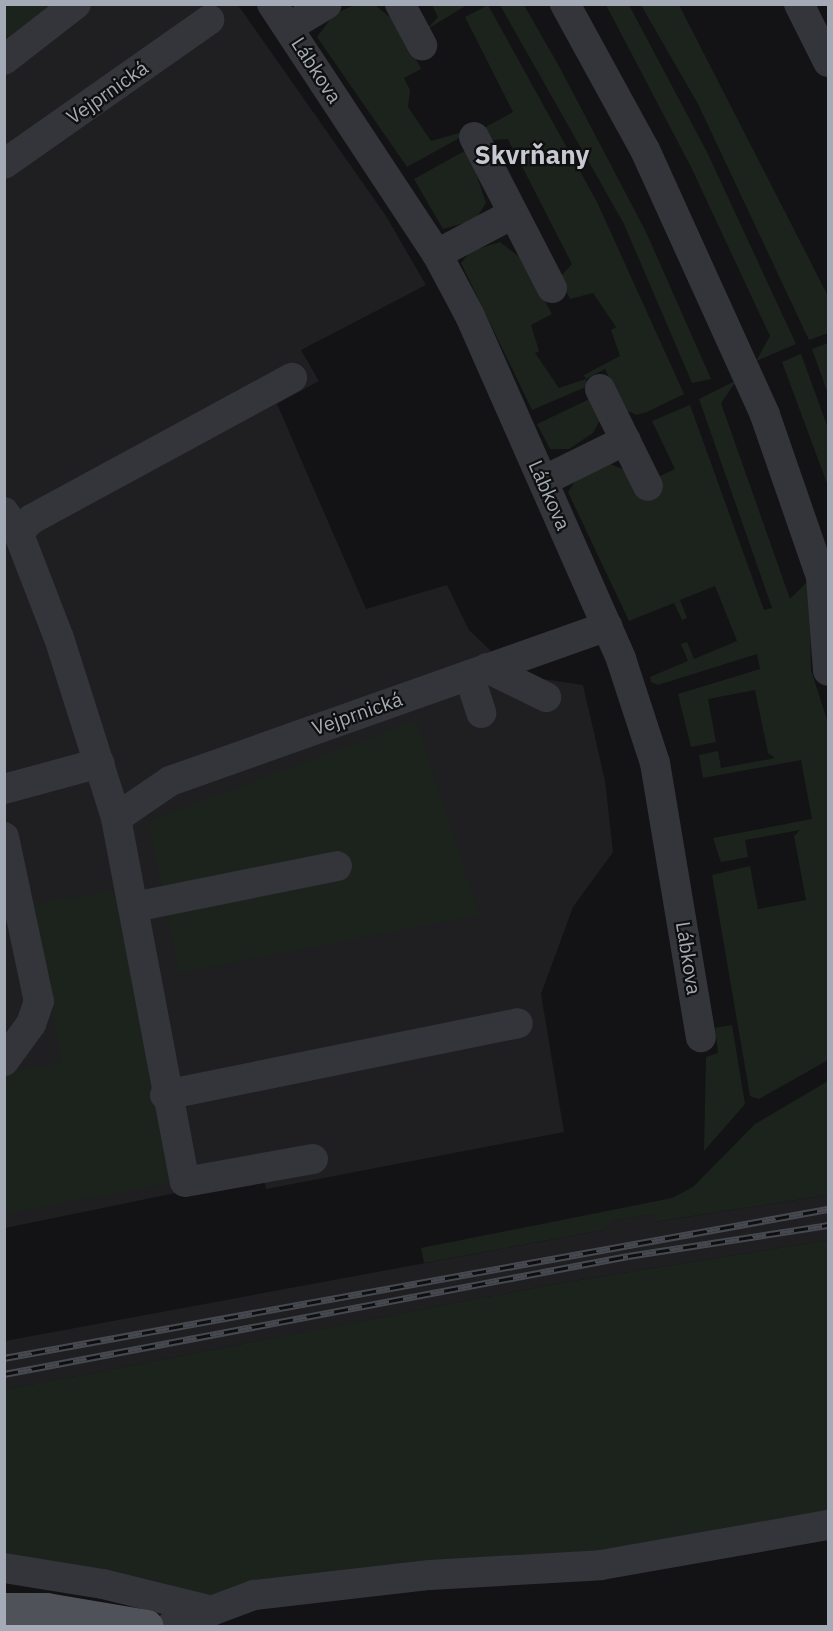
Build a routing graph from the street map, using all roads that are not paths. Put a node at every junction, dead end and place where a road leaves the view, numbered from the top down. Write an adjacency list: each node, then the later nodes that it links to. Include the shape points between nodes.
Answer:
1 (76, 4): 9 (street)
2 (327, 4): 6 (street)
3 (400, 4): 8 (street)
4 (565, 4): 23 (street, via 645,150 765,415 821,577)
5 (799, 4): 10 (street)
6 (281, 16): 14 (street, Lábkova)
7 (209, 20): 12 (street, Vejprnická)
8 (422, 45)
9 (4, 60)
10 (828, 62)
11 (474, 137): 13 (street)
12 (4, 164)
13 (513, 214): 14 (street); 15 (street)
14 (436, 254): 19 (street, Lábkova)
15 (552, 288)
16 (292, 378): 21 (street, via 32,519)
17 (600, 389): 18 (street)
18 (626, 440): 19 (street); 20 (street)
19 (544, 480): 22 (street, Lábkova)
20 (648, 486)
21 (11, 522): 27 (street)
22 (607, 626): 24 (street, Vejprnická); 34 (street, Lábkova, via 655,763)
23 (828, 671)
24 (478, 672): 25 (street); 26 (street); 29 (street, Vejprnická, via 170,782)
25 (546, 697)
26 (481, 713)
27 (100, 763): 28 (street); 29 (street)
28 (4, 789)
29 (116, 819): 32 (street)
30 (4, 837): 35 (street, via 39,1001 31,1024)
31 (337, 866): 32 (street)
32 (135, 907): 36 (street)
33 (518, 1023): 36 (street)
34 (701, 1037)
35 (4, 1061)
36 (165, 1095): 37 (street, via 184,1182)
37 (313, 1159)
38 (828, 1525): 41 (street, via 601,1565 430,1575 254,1596)
39 (4, 1568): 41 (street, via 103,1584)
40 (4, 1609): 42 (main road, via 46,1609)
41 (212, 1611): 43 (street)
42 (147, 1626)
43 (171, 1626)

